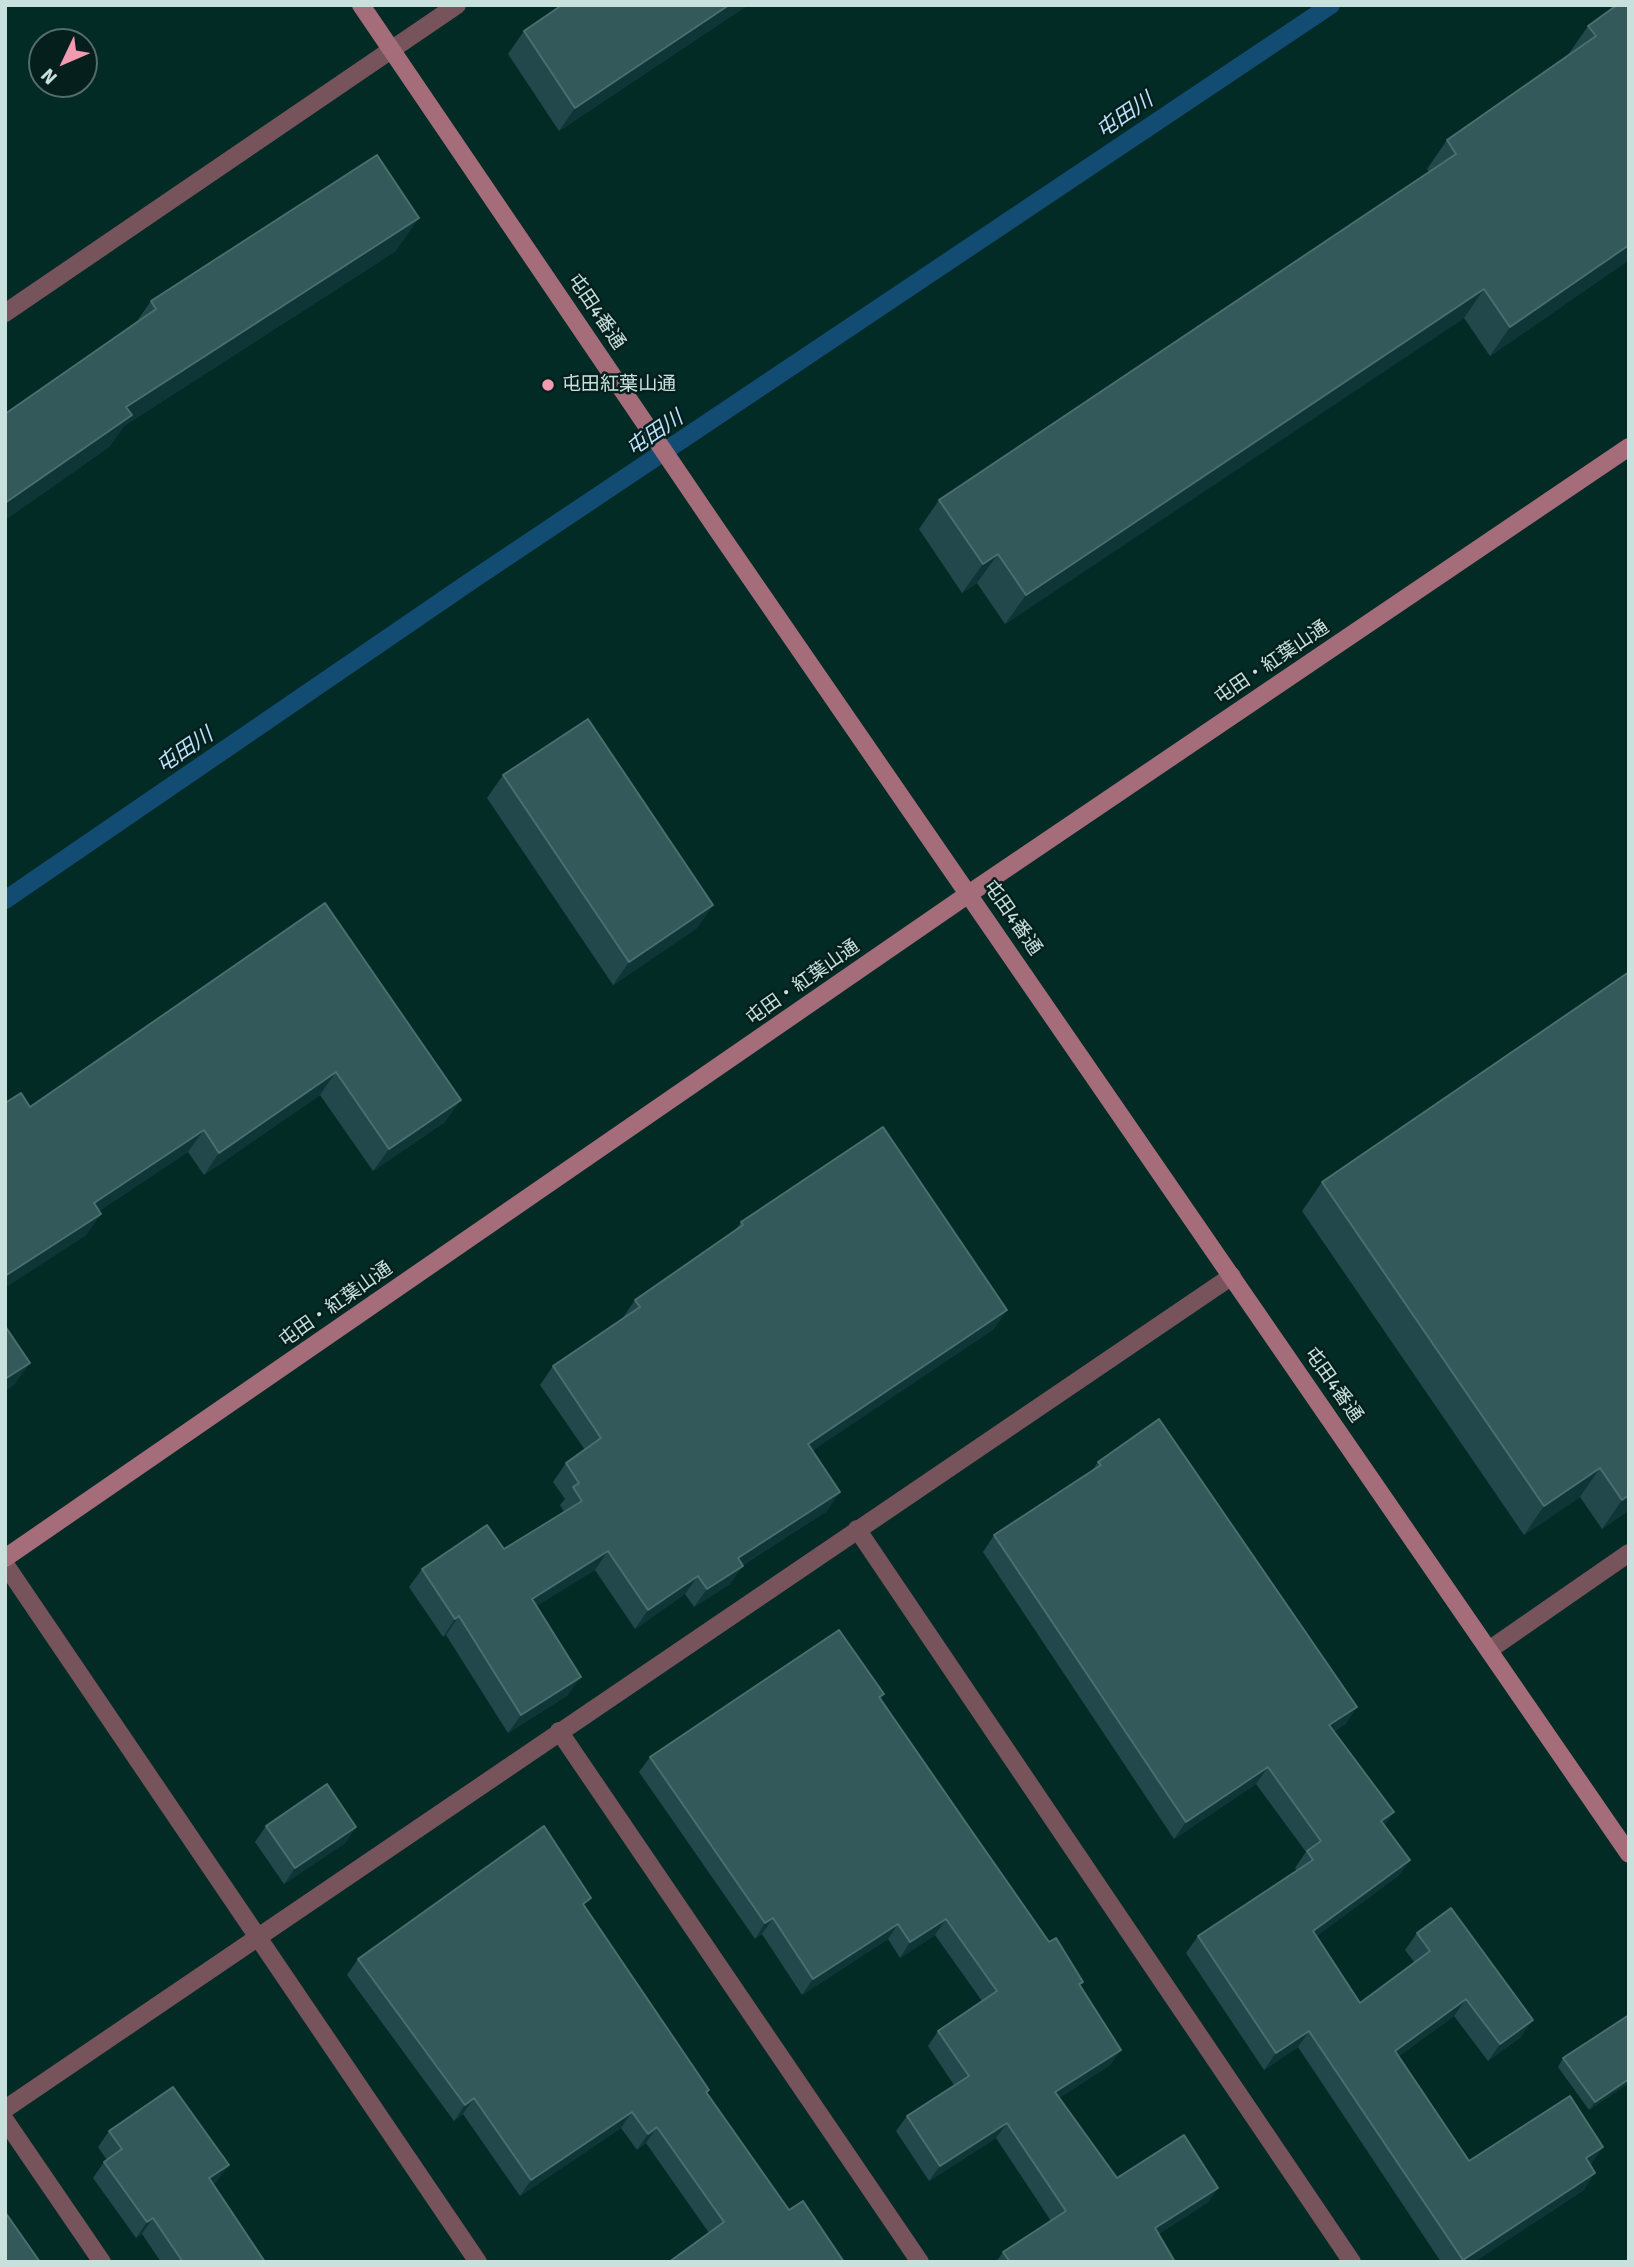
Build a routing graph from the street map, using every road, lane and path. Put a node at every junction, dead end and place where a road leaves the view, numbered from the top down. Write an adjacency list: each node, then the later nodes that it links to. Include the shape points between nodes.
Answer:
1 (361, 5): 3 (street, 屯田4番通)
2 (457, 5): 3 (street)
3 (392, 50): 4 (street); 6 (street, 屯田4番通)
4 (8, 304)
5 (1629, 447): 6 (street, 屯田・紅葉山通)
6 (970, 893): 7 (street, 屯田4番通); 10 (street, 屯田・紅葉山通)
7 (1232, 1276): 8 (street); 12 (street, 屯田4番通)
8 (857, 1529): 13 (street); 21 (street)
9 (1629, 1553): 12 (street)
10 (5, 1559)
11 (5, 1564): 15 (street)
12 (1489, 1650): 14 (street, 屯田4番通)
13 (559, 1731): 15 (street); 20 (street)
14 (1629, 1854)
15 (256, 1935): 16 (street); 19 (street)
16 (5, 2109)
17 (5, 2120): 18 (street)
18 (102, 2262)
19 (478, 2262)
20 (920, 2262)
21 (1353, 2262)

